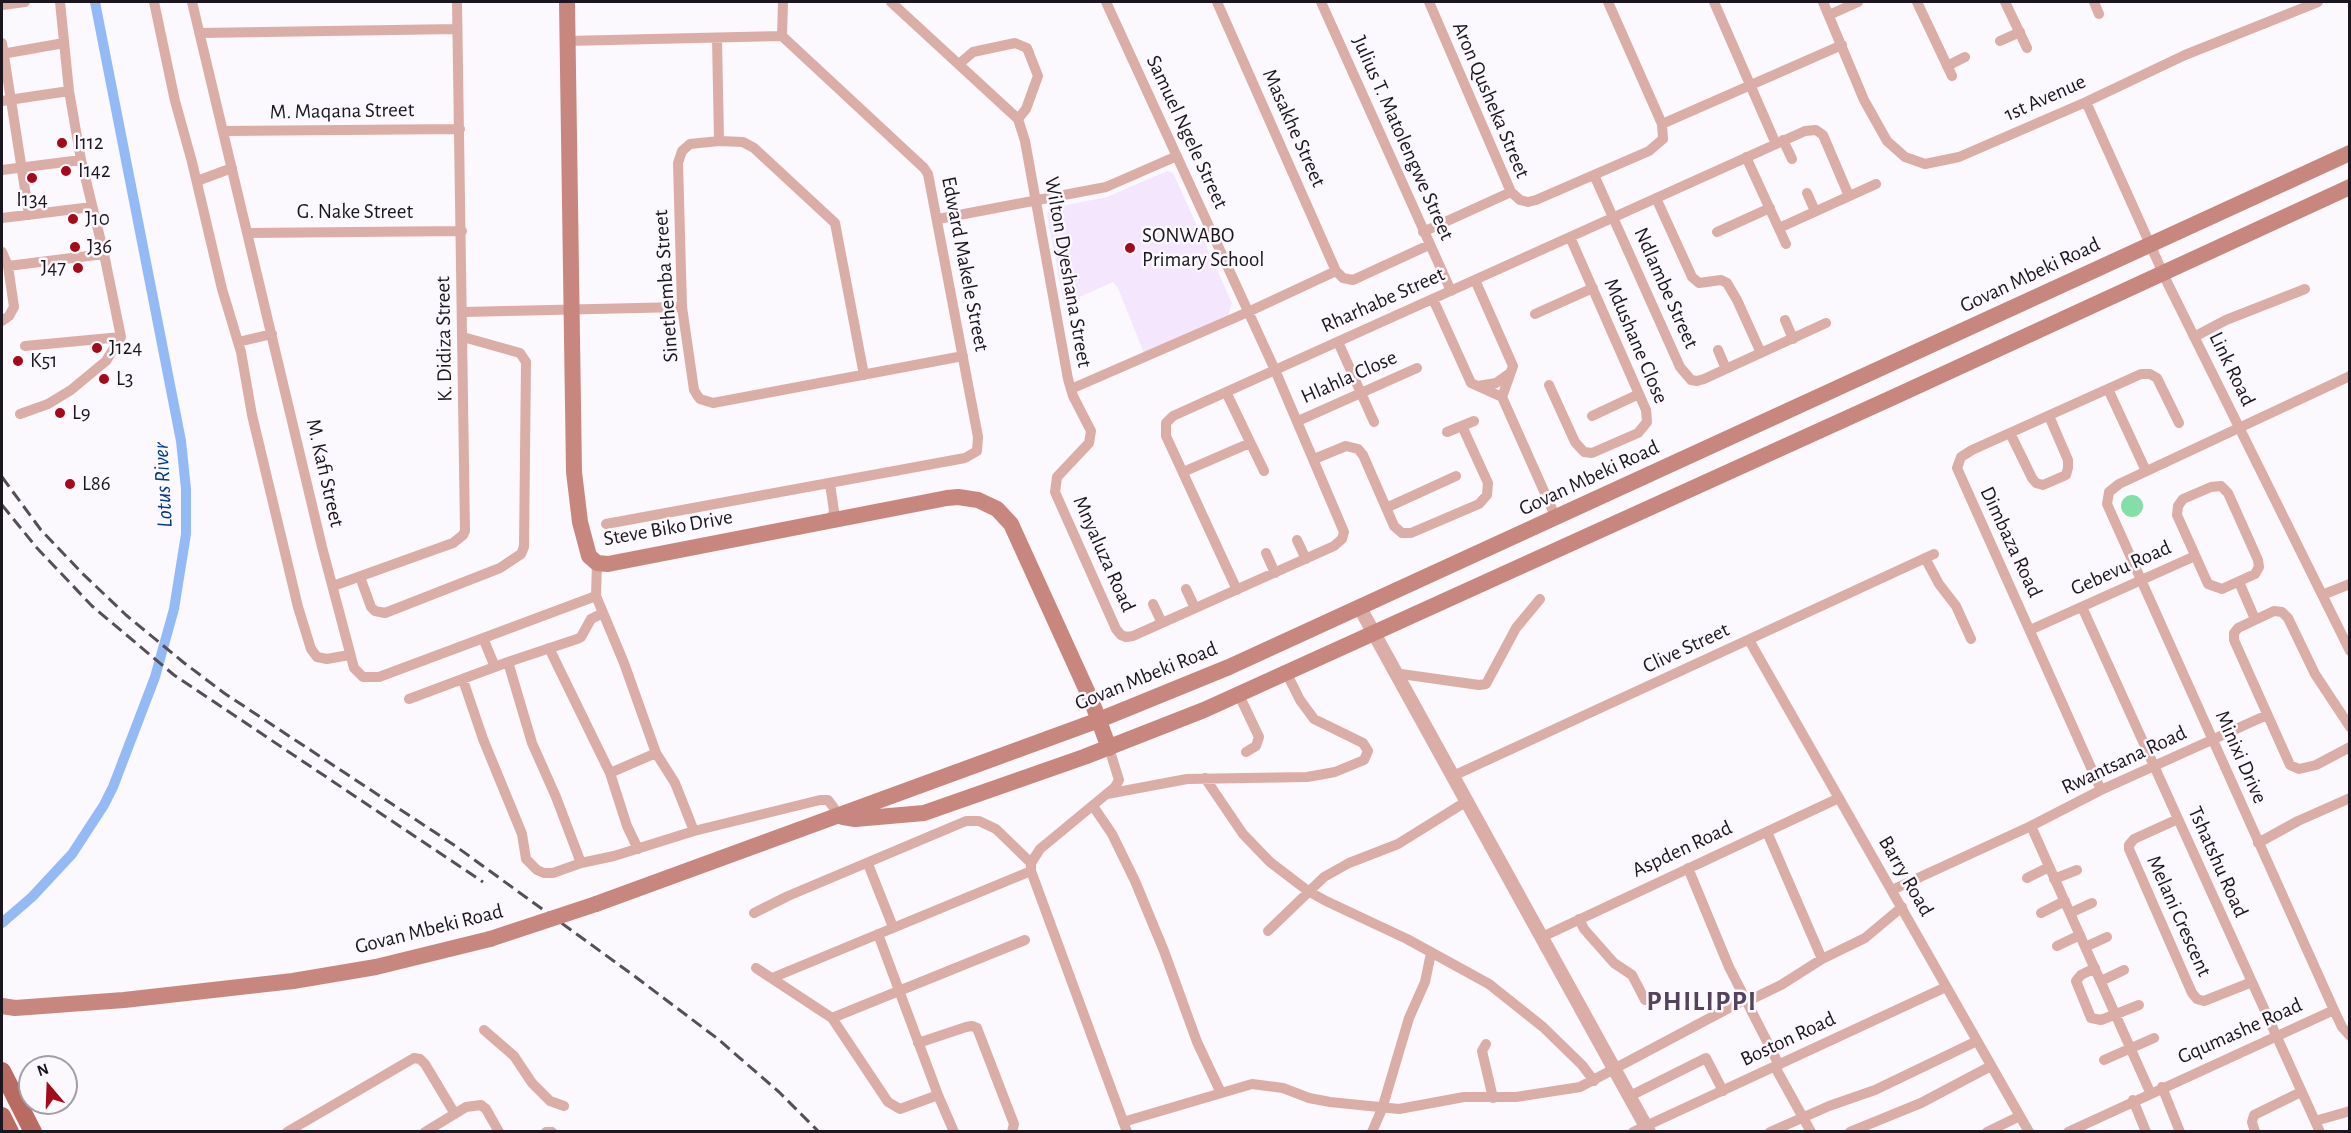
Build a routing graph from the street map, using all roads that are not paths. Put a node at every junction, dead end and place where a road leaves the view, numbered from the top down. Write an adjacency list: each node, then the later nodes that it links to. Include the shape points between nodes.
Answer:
1 (25, 2): 22 (street)
2 (60, 2): 32 (street)
3 (154, 2): 57 (street, via 172,90)
4 (192, 2): 27 (street, M. Kafi Street)
5 (457, 2): 25 (street, K. Didiza Street)
6 (567, 2): 30 (main road, Steve Biko Drive)
7 (783, 2): 28 (street)
8 (891, 2): 37 (street)
9 (1106, 2): 49 (street, Samuel Ngele Street)
10 (1216, 2): 84 (street, Masakhe Street)
11 (1321, 2): 74 (street, Julius T. Matolengwe Street)
12 (1430, 2): 60 (street, Aron Qusheka Street)
13 (1608, 2): 43 (street)
14 (1713, 2): 38 (street)
15 (1823, 2): 24 (street, 1st Avenue)
16 (1858, 2): 24 (street)
17 (1917, 2): 36 (street, via 1949,71)
18 (2005, 2): 26 (street)
19 (2094, 2): 23 (street)
20 (2318, 2): 21 (street, 1st Avenue)
21 (2304, 4): 41 (street, 1st Avenue)
22 (2, 6)
23 (2099, 14)
24 (1829, 15): 33 (street, 1st Avenue)
25 (457, 29): 27 (street); 44 (street, K. Didiza Street)
26 (2020, 32): 31 (street); 34 (street)
27 (200, 33): 45 (street, M. Kafi Street)
28 (782, 36): 29 (street); 71 (street, Edward Makele Street, via 924,168)
29 (717, 38): 30 (street); 46 (street)
30 (567, 41): 92 (main road, Steve Biko Drive)
31 (2000, 41)
32 (64, 43): 35 (street); 39 (street)
33 (1842, 45): 38 (street); 41 (street, 1st Avenue, via 1887,141 1905,157 1925,164 1959,157)
34 (2027, 48)
35 (2, 50): 40 (street)
36 (1965, 57)
37 (959, 64): 42 (street); 42 (street, via 973,52 1015,43 1027,48 1038,76 1026,109)
38 (1749, 86): 43 (street); 47 (street)
39 (69, 91): 40 (street); 52 (street)
40 (7, 101): 53 (street)
41 (2086, 102): 80 (street, Link Road)
42 (1018, 119): 64 (street, Wilton Dyeshana Street)
43 (1662, 124): 56 (street, via 1663,139 1658,145)
44 (460, 129): 45 (street, M. Maqana Street); 73 (street, K. Didiza Street)
45 (223, 131): 54 (street, M. Kafi Street)
46 (719, 141): 91 (street, Sinethemba Street, via 690,144 679,156); 114 (street, Sinethemba Street, via 743,142 754,148 835,223)
47 (1780, 142): 50 (street, Rharhabe Street); 51 (street); 62 (street, Rharhabe Street, via 1810,129 1823,135)
48 (2349, 153): 80 (main road, Govan Mbeki Road)
49 (1177, 156): 64 (street, via 1106,187); 94 (street, Samuel Ngele Street)
50 (1746, 157): 63 (street, Rharhabe Street); 66 (street)
51 (1792, 159)
52 (81, 160): 53 (street); 65 (street)
53 (23, 167): 55 (street); 68 (street)
54 (232, 168): 57 (street); 76 (street, M. Kafi Street)
55 (2, 170)
56 (1594, 175): 60 (street, via 1536,200 1520,200); 70 (street, Ndlambe Street)
57 (197, 181): 104 (street)
58 (1876, 184): 62 (street)
59 (2349, 187): 85 (main road, Govan Mbeki Road)
60 (1511, 192): 74 (street, Aron Qusheka Street)
61 (1807, 193): 67 (street)
62 (1849, 196): 67 (street)
63 (1656, 198): 70 (street, Rharhabe Street); 108 (street, via 1692,277 1699,283 1727,283)
64 (1035, 200): 71 (street); 118 (street, Wilton Dyeshana Street)
65 (92, 207): 68 (street); 82 (street)
66 (1770, 208): 72 (street); 75 (street)
67 (1815, 212): 72 (street)
68 (29, 215): 69 (street)
69 (2, 218)
70 (1613, 218): 77 (street, Rharhabe Street); 111 (street, Ndlambe Street, via 1685,375 1697,381)
71 (938, 219): 109 (street, Edward Makele Street)
72 (1779, 228): 78 (street)
73 (462, 231): 76 (street, G. Nake Street); 93 (street, K. Didiza Street)
74 (1423, 232): 79 (street, Julius T. Matolengwe Street)
75 (1717, 232)
76 (248, 233): 99 (street, M. Kafi Street)
77 (1570, 237): 86 (street, Rharhabe Street); 87 (street, Mdushane Close)
78 (1786, 244)
79 (1430, 245): 84 (street, via 1353,280 1346,280); 89 (street, Julius T. Matolengwe Street)
80 (2150, 245): 85 (street, Link Road); 144 (main road, Govan Mbeki Road)
81 (2, 252): 83 (street)
82 (104, 254): 83 (street); 100 (street)
83 (8, 266): 96 (street, via 14,307)
84 (1336, 271): 94 (street, Wilton Dyeshana Street)
85 (2163, 272): 102 (street, Link Road); 170 (main road, Govan Mbeki Road)
86 (1475, 280): 89 (street, Rharhabe Street); 113 (street, via 1512,362)
87 (1593, 288): 95 (street); 122 (street, Mdushane Close)
88 (2305, 289): 102 (street)
89 (1451, 291): 90 (street, Rharhabe Street)
90 (1433, 299): 105 (street, Rharhabe Street); 117 (street, via 1471,383)
91 (682, 308): 92 (street); 114 (street, Sinethemba Street, via 694,390 706,402)
92 (572, 311): 93 (street); 150 (main road, Steve Biko Drive, via 576,493 587,552)
93 (463, 312): 101 (street, K. Didiza Street)
94 (1248, 312): 112 (street, Mnyaluza Road); 118 (street, Wilton Dyeshana Street)
95 (1535, 314)
96 (2, 321)
97 (1785, 321): 103 (street)
98 (1826, 324): 103 (street, Ndlambe Street)
99 (273, 334): 104 (street); 156 (street, M. Kafi Street)
100 (121, 337): 106 (street); 124 (street, via 106,361 71,390)
101 (463, 337): 152 (street, K. Didiza Street, via 465,531 453,543); 152 (street, via 520,353 526,362 521,554 500,568 385,613 371,607)
102 (2194, 337): 132 (street, Link Road)
103 (1793, 339): 108 (street, Ndlambe Street)
104 (238, 342): 176 (street, via 252,415 311,649 321,659)
105 (1338, 342): 112 (street, Rharhabe Street); 121 (street)
106 (25, 346)
107 (1718, 350): 111 (street, Ndlambe Street)
108 (1761, 353): 111 (street, Ndlambe Street)
109 (963, 357): 114 (street, Sinethemba Street); 141 (street, Edward Makele Street, via 978,437 976,453)
110 (1417, 368): 121 (street, Hlahla Close)
111 (1726, 369)
112 (1275, 370): 120 (street, Rharhabe Street); 127 (street, Mnyaluza Road)
113 (1512, 370): 117 (street, via 1496,383); 123 (street)
114 (864, 375)
115 (2349, 376): 132 (street)
116 (1549, 385): 122 (street, Mdushane Close, via 1575,442 1584,452 1592,453 1644,428 1648,417)
117 (1477, 387): 123 (street)
118 (1071, 388): 168 (street, Mnyaluza Road, via 1089,424 1091,437 1057,477 1057,500 1121,635 1133,636)
119 (2108, 389): 126 (street, Dimbaza Road); 130 (street, Dimbaza Road, via 2141,374 2150,374 2157,378); 138 (street)
120 (1226, 392): 135 (street); 139 (street, Rharhabe Street, via 1173,416 1166,423 1166,436)
121 (1361, 393): 127 (street, Hlahla Close); 129 (street)
122 (1640, 394): 125 (street)
123 (1502, 397): 144 (street)
124 (20, 414)
125 (1592, 416)
126 (2049, 416): 134 (street, Dimbaza Road); 134 (street, via 2067,460 2066,475 2043,485 2036,483)
127 (1298, 421): 136 (street, Mnyaluza Road)
128 (1474, 421): 131 (street)
129 (1374, 422)
130 (2179, 423)
131 (1462, 426): 133 (street); 142 (street, via 1488,483 1484,500 1407,534 1397,530)
132 (2238, 427): 138 (street); 159 (street, Link Road)
133 (1447, 432)
134 (2010, 434): 169 (street, Dimbaza Road, via 1966,453 1957,468)
135 (1250, 443): 137 (street); 139 (street)
136 (1314, 459): 142 (street, via 1346,446 1358,449); 149 (street, Mnyaluza Road, via 1344,532 1334,546)
137 (1263, 471)
138 (2146, 471): 153 (street, Minixi Drive, via 2119,484 2107,498 2108,509)
139 (1183, 472): 158 (street, Rharhabe Street)
140 (1456, 477): 142 (street)
141 (830, 483): 143 (street); 145 (street)
142 (1386, 508)
143 (836, 517): 150 (main road, Steve Biko Drive, via 608,564); 185 (main road, Steve Biko Drive, via 958,497 978,500 997,509 1014,531)
144 (1556, 518): 165 (main road, Govan Mbeki Road)
145 (606, 524)
146 (1297, 540): 149 (street)
147 (1266, 554): 151 (street)
148 (2195, 556): 153 (street, Gebevu Road); 154 (street, via 2208,584 2222,589); 154 (street, via 2177,515 2178,506 2183,499 2221,486 2228,493 2258,561 2255,574)
149 (1306, 559): 151 (street, Mnyaluza Road)
150 (597, 563): 160 (street)
151 (1275, 573): 158 (street, Mnyaluza Road)
152 (360, 577): 156 (street, K. Didiza Street)
153 (2140, 581): 163 (street, Gebevu Road); 187 (street, Minixi Drive)
154 (2239, 582): 167 (street)
155 (2349, 584): 159 (street)
156 (333, 586): 176 (street, M. Kafi Street)
157 (1186, 589): 164 (street)
158 (1237, 590): 164 (street, Mnyaluza Road)
159 (2322, 595): 175 (street, Link Road)
160 (596, 596): 166 (street); 171 (street, M. Kafi Street)
161 (1540, 599): 179 (street, via 1512,634 1486,684)
162 (1153, 603): 168 (street, Mnyaluza Road)
163 (2082, 607): 169 (street, Gebevu Road); 192 (street, Tshatshu Road)
164 (1195, 608): 168 (street, Mnyaluza Road)
165 (1360, 608): 170 (street); 185 (main road, Govan Mbeki Road)
166 (603, 613): 174 (street, via 591,619 581,637); 191 (street)
167 (2255, 619): 184 (street, via 2238,628 2234,640); 186 (street, via 2274,611 2288,618 2315,674)
168 (1162, 623)
169 (2030, 630): 196 (street, Dimbaza Road)
170 (1374, 635): 179 (street); 180 (main road, Govan Mbeki Road)
171 (483, 638): 176 (street, M. Kafi Street, via 379,677 359,674); 178 (street)
172 (1971, 639): 173 (street, Clive Street, via 1956,606 1939,584 1929,556)
173 (1749, 640): 194 (street, Clive Street); 198 (street, Barry Road)
174 (549, 648): 177 (street); 193 (street)
175 (2349, 651)
176 (349, 655)
177 (507, 662): 178 (street); 209 (street, via 532,742)
178 (495, 667): 181 (street)
179 (1394, 673): 194 (street)
180 (1287, 674): 182 (main road, Govan Mbeki Road); 195 (street, via 1314,719 1356,738 1366,747 1367,755 1360,763 1322,775)
181 (463, 680): 183 (street); 209 (street, via 522,834 526,859 544,873)
182 (1239, 695): 189 (main road, Govan Mbeki Road); 190 (street, via 1259,737 1256,746)
183 (409, 699)
184 (2267, 716): 187 (street, Rwantsana Road); 188 (street, via 2290,765 2300,769)
185 (1099, 720): 189 (main road, Steve Biko Drive); 202 (main road, Govan Mbeki Road)
186 (2349, 728)
187 (2212, 740): 192 (street, Rwantsana Road); 207 (street, Minixi Drive)
188 (2349, 747)
189 (1109, 748): 197 (street, via 1119,780); 202 (main road, Govan Mbeki Road, via 924,813 855,819)
190 (1246, 752)
191 (656, 753): 193 (street); 205 (street, via 675,783)
192 (2154, 766): 196 (street, Rwantsana Road); 203 (street, Tshatshu Road)
193 (610, 772): 208 (street)
194 (1453, 776): 200 (street)
195 (1205, 778): 197 (street); 218 (street, via 1254,846)
196 (2101, 790): 204 (street, Rwantsana Road)
197 (1107, 794): 201 (street)
198 (1839, 798): 206 (street, Aspden Road); 217 (street, Barry Road)
199 (2349, 798): 207 (street)
200 (1467, 801): 218 (street, via 1398,844 1334,871); 230 (street)
201 (1093, 806): 211 (street, via 1040,849); 270 (street, via 1135,881 1194,1036)
202 (835, 812): 205 (street, via 828,800 820,800); 248 (main road, Govan Mbeki Road, bridge, via 596,904 490,939 376,967 293,981)
203 (2178, 819): 242 (street, Tshatshu Road); 242 (street, Melani Crescent, via 2134,839 2129,849 2192,993 2204,1001)
204 (2031, 826): 212 (street); 217 (street, Rwantsana Road)
205 (694, 831): 208 (street)
206 (1767, 832): 213 (street, Aspden Road); 236 (street)
207 (2258, 843): 249 (street, Minixi Drive)
208 (638, 849): 209 (street)
209 (581, 863)
210 (868, 864): 211 (street, via 972,820 996,829); 222 (street); 226 (street)
211 (1031, 867): 226 (street); 283 (street)
212 (2049, 867): 215 (street); 216 (street)
213 (1688, 868): 225 (street, Aspden Road); 246 (street)
214 (2077, 870): 216 (street)
215 (2027, 878)
216 (2054, 879): 219 (street)
217 (1892, 890): 221 (street, Barry Road)
218 (1308, 891): 227 (street); 235 (street)
219 (2065, 901): 223 (street); 224 (street)
220 (2092, 903): 224 (street)
221 (1902, 907): 236 (street, via 1865,938); 243 (street, Barry Road)
222 (754, 913)
223 (2042, 913)
224 (2070, 913): 229 (street)
225 (1579, 918): 230 (street, Aspden Road); 245 (street, via 1614,963 1632,975)
226 (893, 927): 228 (street)
227 (1268, 931)
228 (878, 934): 240 (street); 244 (street)
229 (2080, 935): 233 (street); 234 (street)
230 (1542, 937): 263 (street)
231 (2107, 937): 234 (street)
232 (1024, 940): 244 (street)
233 (2057, 946)
234 (2085, 947): 238 (street)
235 (1431, 952): 265 (street, via 1478,978 1529,1014 1582,1065); 276 (street, via 1425,982 1409,1018)
236 (1822, 959): 246 (street, via 1781,985)
237 (756, 968): 240 (street)
238 (2095, 968): 241 (street); 250 (street, via 2076,981 2089,1016 2097,1021)
239 (2124, 970): 241 (street)
240 (772, 978): 251 (street)
241 (2101, 981): 250 (street)
242 (2252, 982): 254 (street, Tshatshu Road)
243 (1946, 987): 256 (street, Barry Road); 261 (street, Boston Road)
244 (899, 990): 251 (street); 257 (street)
245 (1644, 1000)
246 (1747, 1000): 261 (street); 263 (street)
247 (2139, 1005): 250 (street)
248 (6, 1009)
249 (2334, 1010): 253 (street, Minixi Drive); 254 (street, Gqumashe Road)
250 (2115, 1014): 259 (street)
251 (832, 1018): 271 (street, via 892,1106 900,1109)
252 (484, 1030): 275 (street, via 514,1056 550,1101)
253 (2349, 1036)
254 (2276, 1037): 266 (street, Gqumashe Road); 269 (street, Tshatshu Road)
255 (2154, 1038): 259 (street)
256 (1977, 1041): 262 (street, Barry Road); 281 (street, via 1875,1090)
257 (918, 1043): 271 (street); 293 (street, via 966,1027 977,1028 1014,1124)
258 (1486, 1044): 273 (street, via 1482,1051)
259 (2131, 1048): 260 (street); 268 (street)
260 (2104, 1060)
261 (1777, 1066): 267 (street, Boston Road); 281 (street)
262 (1991, 1066): 280 (street, Barry Road); 297 (street, via 1921,1103)
263 (1615, 1068): 265 (street); 272 (street)
264 (2, 1071): 286 (main road)
265 (1594, 1082): 273 (street, via 1565,1091)
266 (2162, 1087): 268 (street, Gqumashe Road); 302 (street)
267 (1723, 1091): 272 (street, via 1706,1058); 284 (street, Boston Road)
268 (2150, 1092): 274 (street, Gqumashe Road)
269 (2301, 1092): 282 (street, Tshatshu Road); 303 (street, via 2254,1115)
270 (1221, 1093): 276 (street, via 1252,1084 1268,1085 1309,1098); 283 (street)
271 (938, 1095): 292 (street)
272 (1630, 1096): 284 (street)
273 (1493, 1098): 276 (street, via 1464,1097 1411,1108)
274 (2133, 1100): 300 (street, Gqumashe Road); 301 (street)
275 (564, 1106)
276 (1383, 1109): 294 (street)
277 (2349, 1111): 282 (street)
278 (455, 1114): 287 (street, via 423,1061 414,1058); 288 (street); 289 (street, via 466,1107 481,1105)
279 (2, 1116): 285 (main road)
280 (2020, 1116): 298 (street); 299 (street, Barry Road)
281 (1804, 1118): 295 (street); 296 (street)
282 (2317, 1126)
283 (1125, 1127)
284 (1643, 1129)
285 (10, 1131)
286 (33, 1131)
287 (287, 1131)
288 (425, 1131)
289 (497, 1131)
290 (546, 1131): 291 (street)
291 (552, 1131)
292 (954, 1131)
293 (1012, 1131)
294 (1372, 1131)
295 (1770, 1131)
296 (1811, 1131)
297 (1850, 1131)
298 (1987, 1131)
299 (2029, 1131)
300 (2068, 1131)
301 (2146, 1131)
302 (2180, 1131)
303 (2255, 1131)

